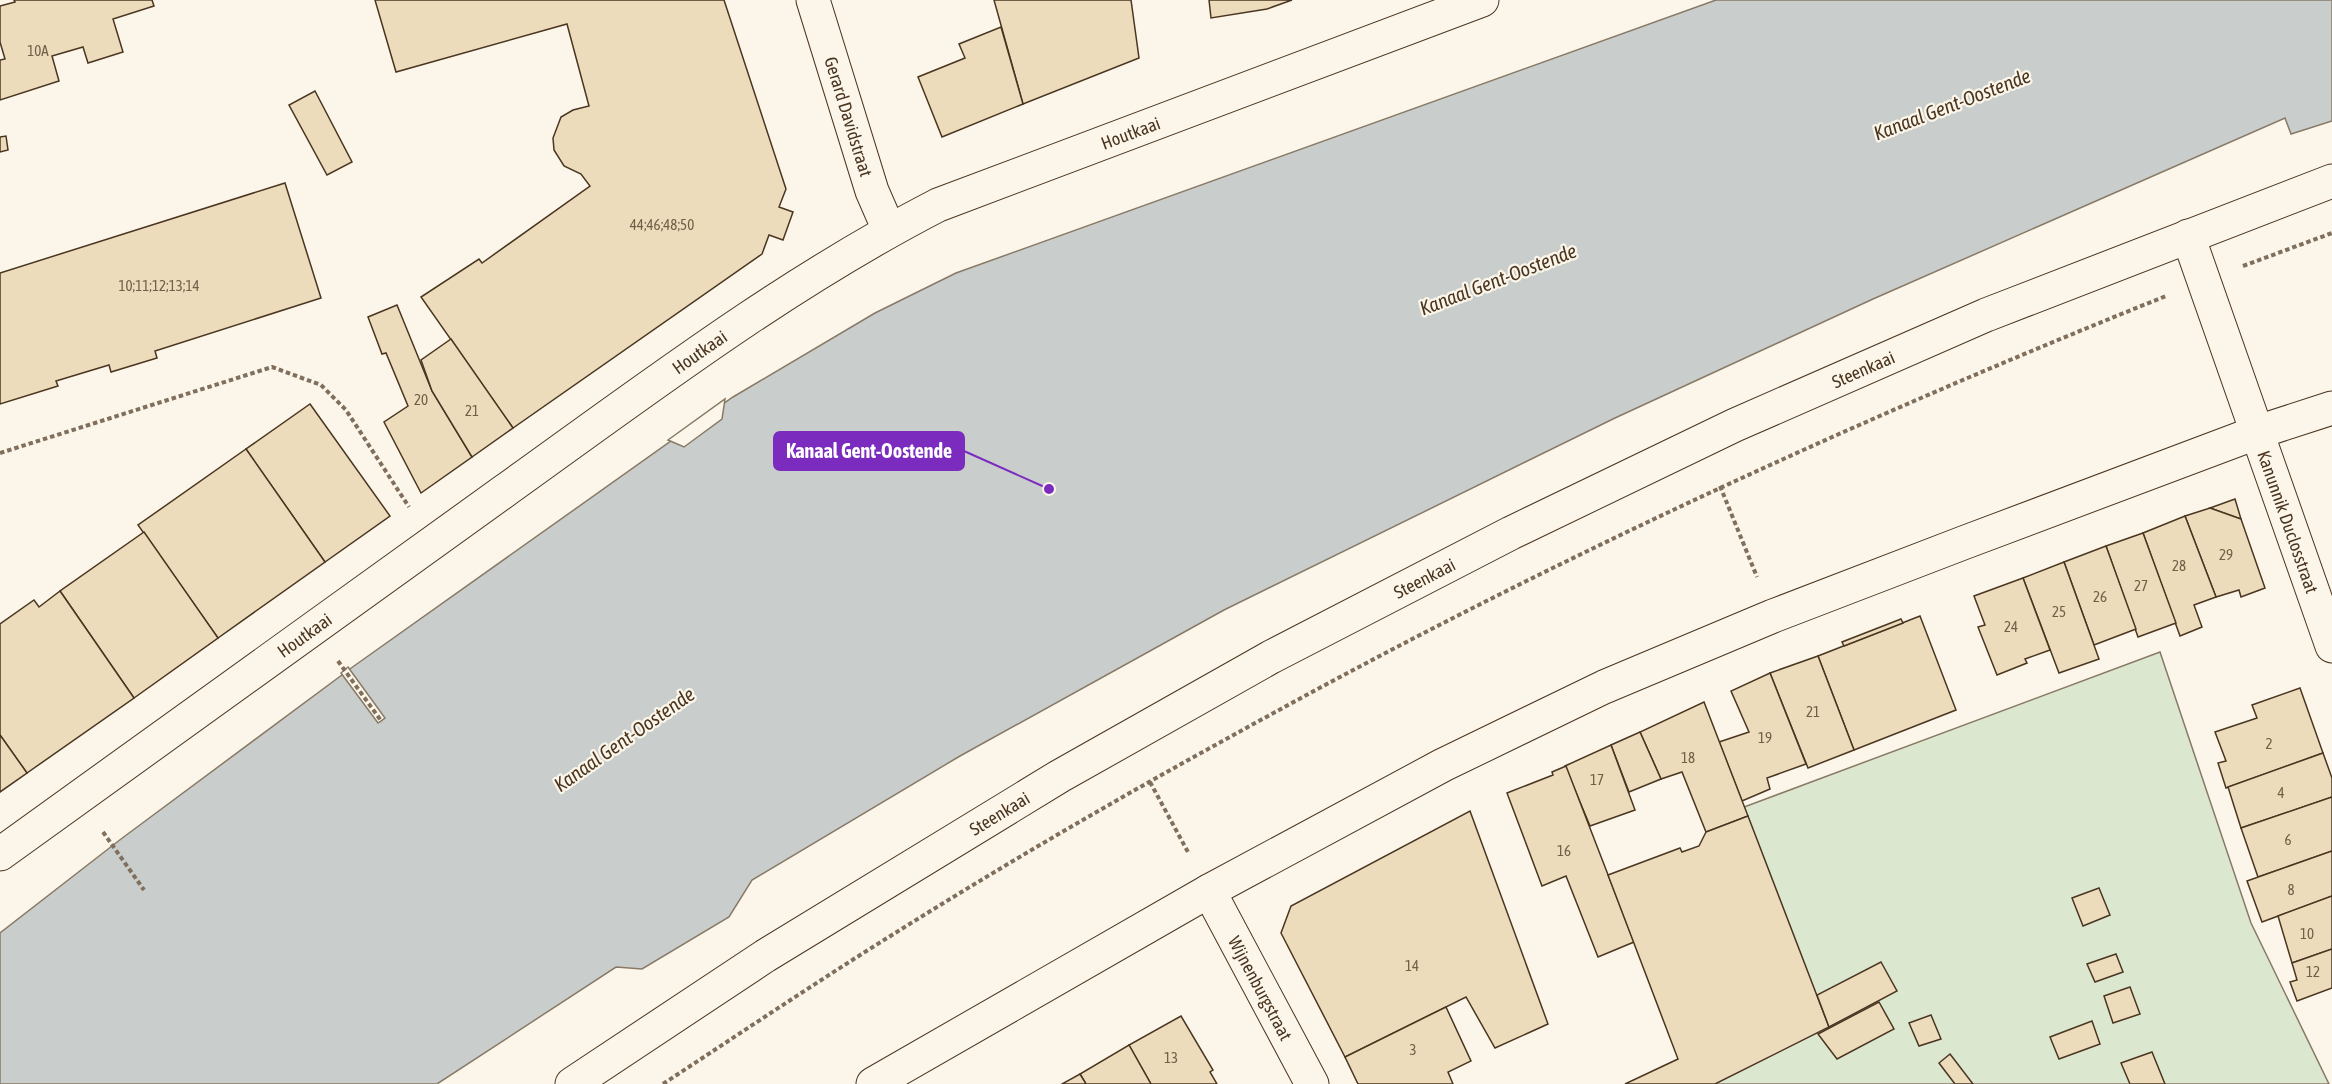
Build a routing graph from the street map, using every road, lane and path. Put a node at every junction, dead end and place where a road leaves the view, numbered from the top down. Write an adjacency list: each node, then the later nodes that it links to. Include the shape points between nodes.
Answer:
1 (813, 0): 4 (street, Gerard Davidstraat, via 872,191)
2 (1482, 0): 4 (street, Houtkaai, via 938,205)
3 (2332, 181): 6 (street, Steenkaai)
4 (889, 231): 12 (street, Houtkaai, via 682,364)
5 (2332, 233): 7 (path)
6 (2188, 236): 7 (street, Kanunnik Duclosstraat); 22 (street, Steenkaai, via 1986,315 1736,425 1511,533 1271,657 1060,777 795,938)
7 (2203, 281): 9 (street, Kanunnik Duclosstraat); 11 (path)
8 (2332, 408): 9 (street)
9 (2258, 432): 13 (street); 14 (street, Kanunnik Duclosstraat)
10 (0, 453): 12 (path, via 272,367 321,385 346,410)
11 (1720, 486): 13 (path); 17 (path, via 1389,652)
12 (432, 543): 19 (street, Houtkaai)
13 (1773, 616): 21 (street, via 1604,687 1454,760)
14 (2332, 646)
15 (337, 660): 16 (path)
16 (382, 722)
17 (1150, 783): 21 (path); 23 (path, via 893,934)
18 (100, 828): 20 (path)
19 (0, 854)
20 (144, 890)
21 (1209, 891): 24 (street); 25 (street, Wijnenburgstraat)
22 (575, 1083)
23 (663, 1084)
24 (873, 1084)
25 (1312, 1084)

